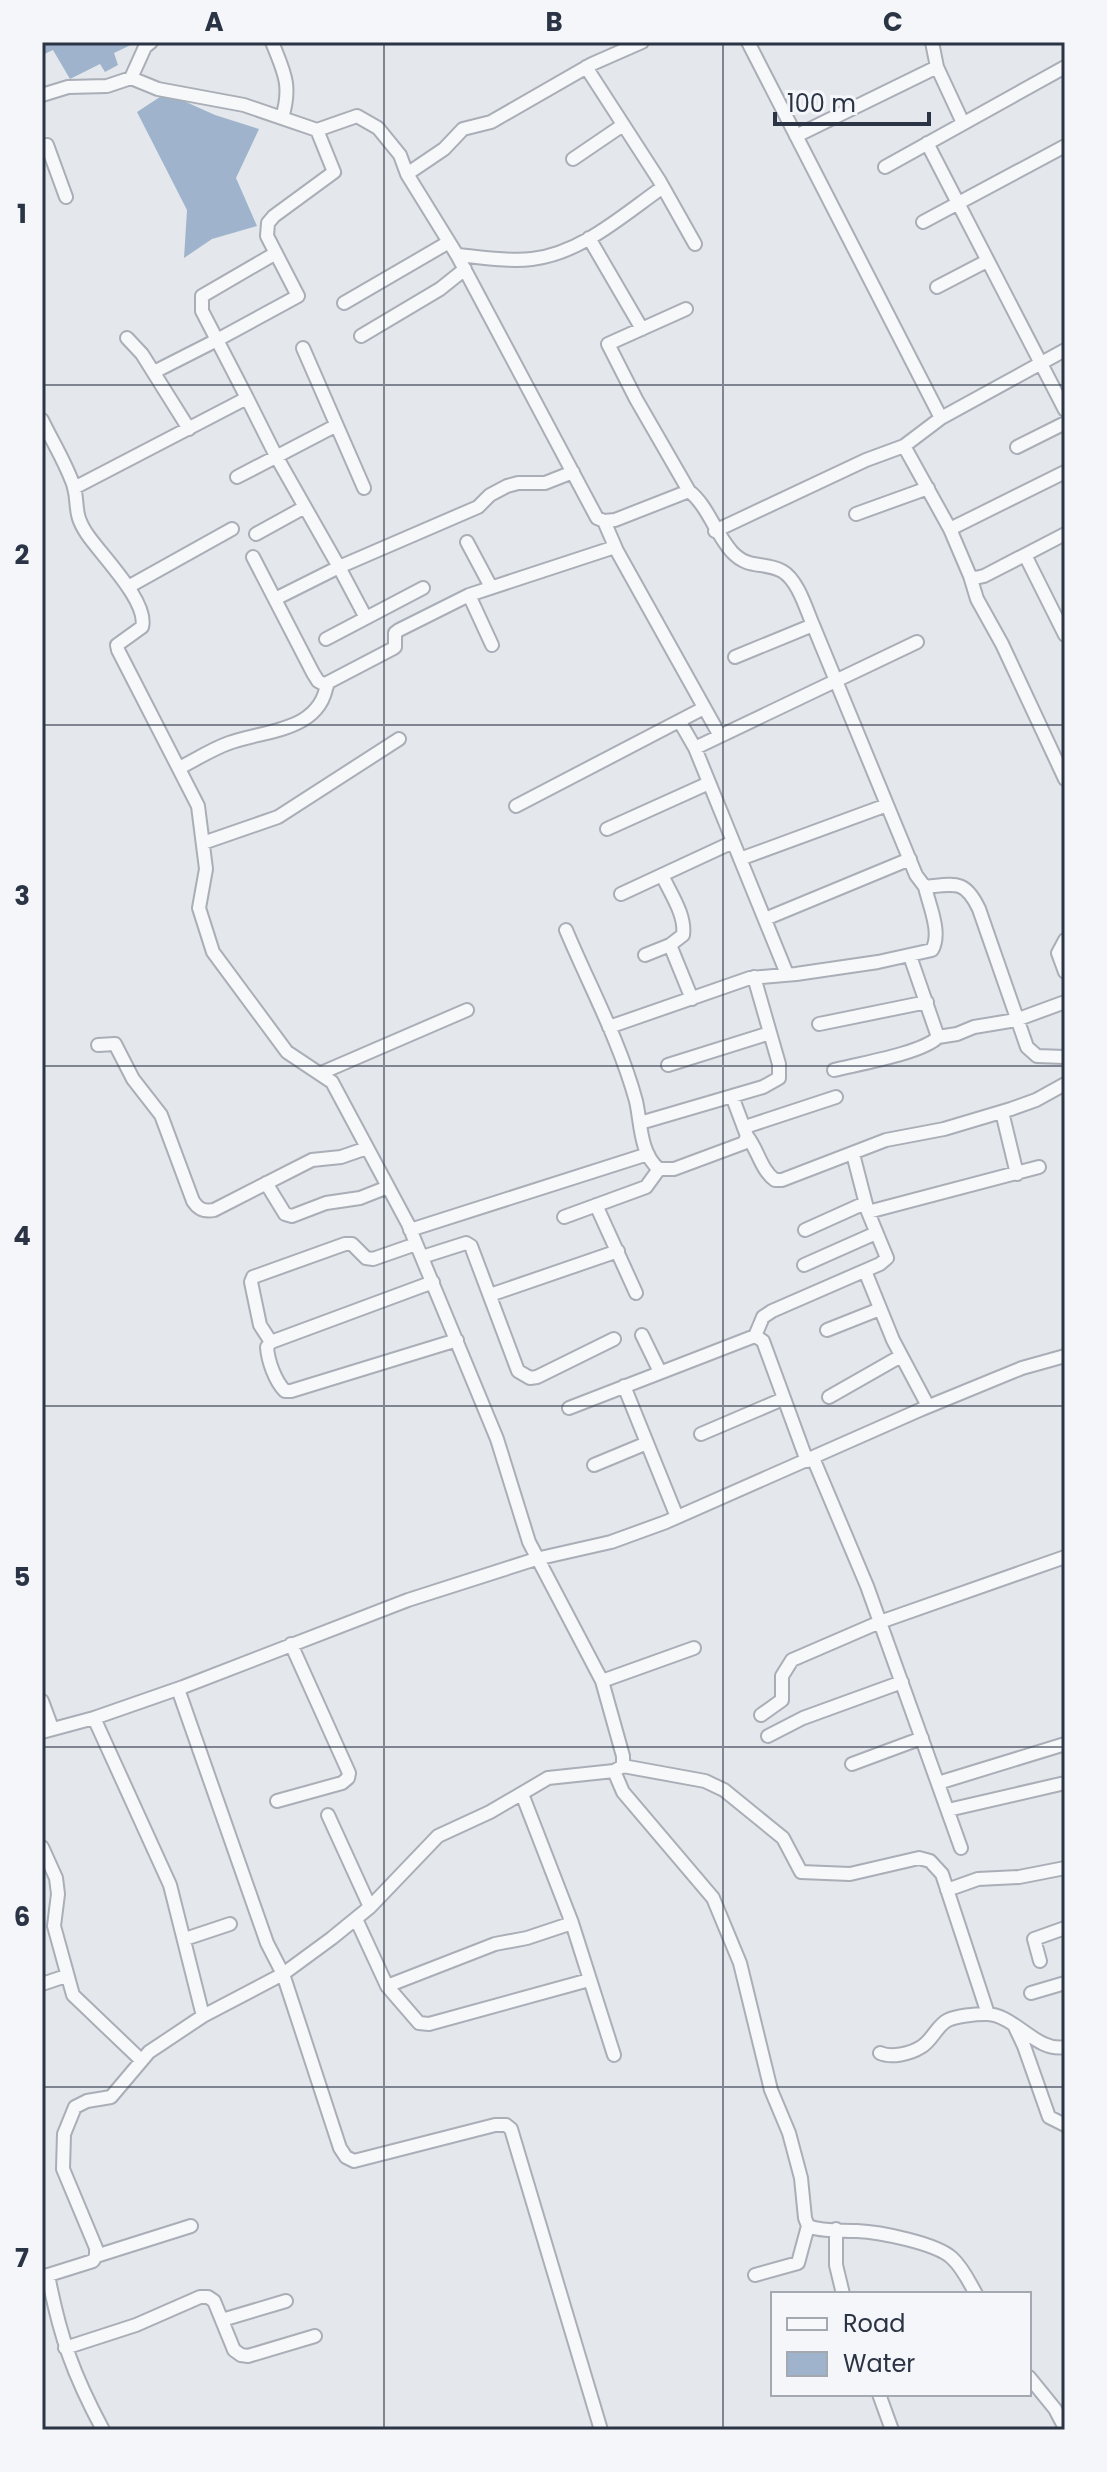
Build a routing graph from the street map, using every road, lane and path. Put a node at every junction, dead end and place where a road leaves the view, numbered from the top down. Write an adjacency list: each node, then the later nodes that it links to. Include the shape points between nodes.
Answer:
1 (151, 42): 9 (street)
2 (272, 42): 11 (street, via 288,81)
3 (642, 42): 6 (street)
4 (748, 42): 15 (street)
5 (932, 42): 7 (street)
6 (586, 67): 13 (street); 21 (street, via 491,122 463,129)
7 (937, 67): 12 (street); 15 (street)
8 (1065, 67): 12 (street)
9 (131, 78): 10 (street); 11 (street)
10 (42, 95)
11 (282, 118): 14 (street)
12 (963, 123): 16 (street)
13 (623, 125): 19 (street); 22 (street)
14 (317, 130): 21 (street, via 352,116 363,118 395,146); 29 (street, via 334,172 268,223 267,236)
15 (796, 136): 46 (street)
16 (927, 143): 20 (street); 24 (street)
17 (42, 146): 23 (street, via 47,145)
18 (1065, 146): 24 (street)
19 (573, 159)
20 (885, 167)
21 (407, 174): 27 (street)
22 (663, 187): 26 (street); 28 (street)
23 (66, 197)
24 (957, 203): 25 (street); 31 (street)
25 (923, 222)
26 (589, 238): 30 (street, via 561,254 530,260); 36 (street)
27 (449, 242): 30 (street); 34 (street)
28 (695, 244)
29 (276, 253): 39 (street, via 202,296 202,311); 39 (street, via 298,296)
30 (457, 255): 32 (street)
31 (987, 261): 33 (street); 42 (street)
32 (465, 269): 37 (street); 54 (street)
33 (937, 287)
34 (344, 303)
35 (686, 309): 36 (street)
36 (642, 329): 61 (street, via 608,344)
37 (361, 336)
38 (127, 338): 43 (street)
39 (217, 340): 43 (street); 44 (street)
40 (303, 348): 49 (street)
41 (1065, 350): 42 (street)
42 (1041, 363): 45 (street); 46 (street)
43 (154, 372): 50 (street)
44 (247, 398): 50 (street); 53 (street)
45 (1065, 410)
46 (941, 418): 51 (street)
47 (42, 420): 57 (street)
48 (1065, 423): 52 (street)
49 (335, 426): 53 (street); 58 (street)
50 (189, 429): 57 (street)
51 (904, 446): 59 (street); 67 (street)
52 (1017, 447)
53 (276, 456): 56 (street); 62 (street)
54 (573, 472): 64 (street, via 597,518); 74 (street, via 545,483 507,486 478,507)
55 (1061, 474): 60 (street); 66 (street)
56 (237, 477)
57 (74, 488): 76 (street, via 76,515)
58 (364, 488)
59 (928, 488): 63 (street); 66 (street)
60 (1065, 490)
61 (689, 491): 64 (street); 67 (street)
62 (305, 507): 68 (street); 74 (street)
63 (856, 514)
64 (604, 521): 71 (street)
65 (232, 529): 76 (street)
66 (950, 529): 75 (street)
67 (715, 531): 83 (street, via 747,564 785,572)
68 (256, 534)
69 (1065, 534): 72 (street)
70 (467, 542): 77 (street)
71 (615, 547): 77 (street); 91 (street)
72 (1025, 555): 75 (street, via 984,576); 81 (street)
73 (253, 557): 80 (street)
74 (339, 567): 80 (street); 82 (street)
75 (970, 576): 97 (street)
76 (128, 587): 96 (street, via 144,622 120,640 118,650)
77 (491, 587): 79 (street)
78 (423, 588): 82 (street)
79 (469, 595): 87 (street); 90 (street, via 399,630 395,647)
80 (275, 599): 90 (street, via 318,681)
81 (1060, 610): 84 (street)
82 (366, 618): 85 (street)
83 (813, 625): 88 (street); 89 (street)
84 (1065, 635)
85 (326, 639)
86 (917, 642): 89 (street)
87 (492, 645)
88 (735, 657)
89 (836, 679): 93 (street); 99 (street)
90 (327, 686): 96 (street, via 325,699 297,723 230,742)
91 (704, 708): 92 (street); 93 (street)
92 (680, 722): 95 (street); 100 (street)
93 (719, 734): 95 (street)
94 (399, 739): 103 (street, via 278,817)
95 (695, 748): 98 (street)
96 (179, 768): 103 (street, via 198,806)
97 (1065, 779)
98 (709, 783): 101 (street); 102 (street)
99 (887, 805): 104 (street); 105 (street)
100 (516, 806)
101 (607, 829)
102 (733, 842): 104 (street); 106 (street)
103 (203, 843): 131 (street, via 206,869 199,908 213,952 287,1052)
104 (740, 859): 109 (street)
105 (910, 859): 107 (street); 109 (street)
106 (662, 875): 108 (street); 112 (street, via 684,928)
107 (925, 887): 114 (street, via 935,944 932,950); 122 (street, via 957,885 969,890)
108 (621, 894)
109 (765, 919): 116 (street)
110 (566, 930): 124 (street)
111 (1065, 940): 115 (street, via 1058,953)
112 (670, 945): 113 (street); 118 (street)
113 (645, 955)
114 (910, 956): 116 (street); 119 (street)
115 (1065, 972)
116 (787, 974): 117 (street)
117 (754, 977): 118 (street); 125 (street)
118 (692, 999): 124 (street)
119 (927, 1002): 123 (street); 126 (street)
120 (1065, 1002): 122 (street)
121 (467, 1010): 131 (street)
122 (1016, 1020): 126 (street); 128 (street, via 1027,1047 1037,1056)
123 (819, 1024)
124 (609, 1027): 136 (street)
125 (770, 1033): 129 (street); 133 (street, via 779,1078)
126 (938, 1037): 130 (street, via 918,1048)
127 (98, 1045): 144 (street, via 115,1044 133,1079 156,1107 196,1206 214,1210)
128 (1065, 1057)
129 (668, 1065)
130 (834, 1070)
131 (321, 1073): 138 (street, via 332,1082)
132 (1065, 1084): 135 (street)
133 (732, 1096): 136 (street); 137 (street)
134 (836, 1097): 137 (street)
135 (1002, 1112): 140 (street, via 886,1140); 143 (street)
136 (640, 1123): 139 (street)
137 (746, 1132): 140 (street, via 766,1173 775,1180); 142 (street, via 744,1143 736,1148)
138 (367, 1148): 144 (street, via 312,1160); 145 (street)
139 (648, 1154): 142 (street); 149 (street)
140 (853, 1154): 147 (street)
141 (1039, 1167): 143 (street)
142 (659, 1169): 146 (street, via 646,1187)
143 (1017, 1174): 147 (street)
144 (266, 1183): 145 (street, via 285,1214 292,1216)
145 (388, 1187): 149 (street)
146 (596, 1205): 148 (street); 153 (street)
147 (867, 1208): 150 (street); 151 (street)
148 (564, 1217)
149 (410, 1230): 152 (street)
150 (805, 1230)
151 (876, 1233): 155 (street); 156 (street, via 887,1258)
152 (416, 1244): 154 (street); 166 (street, via 373,1259 345,1244 253,1277 260,1325)
153 (618, 1251): 158 (street); 159 (street)
154 (422, 1257): 157 (street); 159 (street, via 466,1243)
155 (804, 1265)
156 (865, 1271): 160 (street); 163 (street, via 772,1311 763,1317)
157 (433, 1282): 165 (street); 166 (street)
158 (636, 1293)
159 (490, 1295): 164 (street, via 518,1371 530,1378)
160 (880, 1309): 161 (street); 167 (street)
161 (827, 1330)
162 (642, 1335): 169 (street)
163 (755, 1336): 169 (street); 172 (street, via 763,1341)
164 (614, 1339)
165 (457, 1340): 166 (street, via 291,1391 280,1387 268,1355); 181 (street, via 497,1439)
166 (271, 1342)
167 (901, 1356): 171 (street); 173 (street)
168 (1065, 1356): 173 (street)
169 (660, 1372): 170 (street)
170 (624, 1386): 174 (street); 176 (street)
171 (829, 1397)
172 (783, 1399): 175 (street); 177 (street)
173 (928, 1406): 177 (street)
174 (569, 1408)
175 (701, 1434)
176 (647, 1443): 178 (street); 179 (street)
177 (810, 1460): 179 (street); 182 (street)
178 (594, 1465)
179 (677, 1517): 181 (street, via 611,1542)
180 (1065, 1557): 182 (street)
181 (536, 1559): 183 (street); 185 (street)
182 (880, 1622): 186 (street); 189 (street, via 792,1660 782,1676 782,1700)
183 (291, 1644): 187 (street); 200 (street, via 349,1773 342,1783)
184 (694, 1648): 185 (street)
185 (602, 1681): 196 (street, via 619,1740)
186 (902, 1682): 192 (street); 193 (street)
187 (178, 1689): 190 (street); 215 (street, via 267,1943)
188 (42, 1701): 191 (street)
189 (761, 1715)
190 (94, 1718): 191 (street); 213 (street, via 170,1885)
191 (47, 1730)
192 (768, 1736)
193 (922, 1738): 195 (street); 197 (street)
194 (1065, 1744): 197 (street)
195 (852, 1764)
196 (618, 1768): 199 (street, via 548,1778); 207 (street, via 705,1781 724,1790 783,1838 801,1872 850,1874 919,1858 937,1867); 231 (street, via 623,1792 713,1898 740,1963 771,2090 801,2178)
197 (938, 1783): 201 (street)
198 (1065, 1783): 201 (street)
199 (522, 1794): 208 (street, via 438,1836); 210 (street)
200 (277, 1801)
201 (948, 1810): 204 (street)
202 (328, 1815): 208 (street)
203 (42, 1847): 205 (street)
204 (961, 1848)
205 (45, 1863): 216 (street, via 58,1886 54,1926)
206 (1065, 1868): 207 (street, via 978,1879)
207 (947, 1890): 222 (street)
208 (370, 1907): 209 (street)
209 (356, 1919): 215 (street); 220 (street)
210 (572, 1923): 217 (street); 220 (street, via 495,1944)
211 (230, 1924): 213 (street)
212 (1065, 1928): 214 (street, via 1034,1939)
213 (185, 1939): 223 (street)
214 (1040, 1961)
215 (283, 1974): 223 (street); 246 (street, via 346,2157 354,2161 495,2125 511,2129)
216 (66, 1976): 219 (street); 228 (street, via 79,2003)
217 (589, 1980): 220 (street, via 429,2024 419,2023); 227 (street)
218 (1065, 1983): 221 (street)
219 (42, 1984)
220 (387, 1986)
221 (1031, 1993)
222 (988, 2014): 224 (street); 226 (street, via 947,2021 922,2047 889,2057)
223 (203, 2016): 228 (street)
224 (1015, 2027): 225 (street, via 1047,2045); 229 (street, via 1049,2117)
225 (1065, 2047)
226 (880, 2053)
227 (614, 2055)
228 (141, 2060): 233 (street, via 111,2097 80,2103 66,2124 63,2169)
229 (1065, 2125)
230 (191, 2226): 233 (street)
231 (808, 2226): 232 (street); 234 (street, via 798,2263)
232 (836, 2229): 236 (street); 237 (street, via 937,2248 960,2267)
233 (96, 2256): 235 (street)
234 (755, 2275)
235 (45, 2276): 241 (street)
236 (843, 2292)
237 (975, 2292)
238 (286, 2301): 239 (street)
239 (222, 2320): 240 (street, via 241,2355); 241 (street, via 214,2301 200,2297)
240 (315, 2336)
241 (65, 2348): 245 (street)
242 (1031, 2379): 244 (street)
243 (880, 2396): 247 (street)
244 (1065, 2428)
245 (103, 2430)
246 (601, 2430)
247 (892, 2430)

